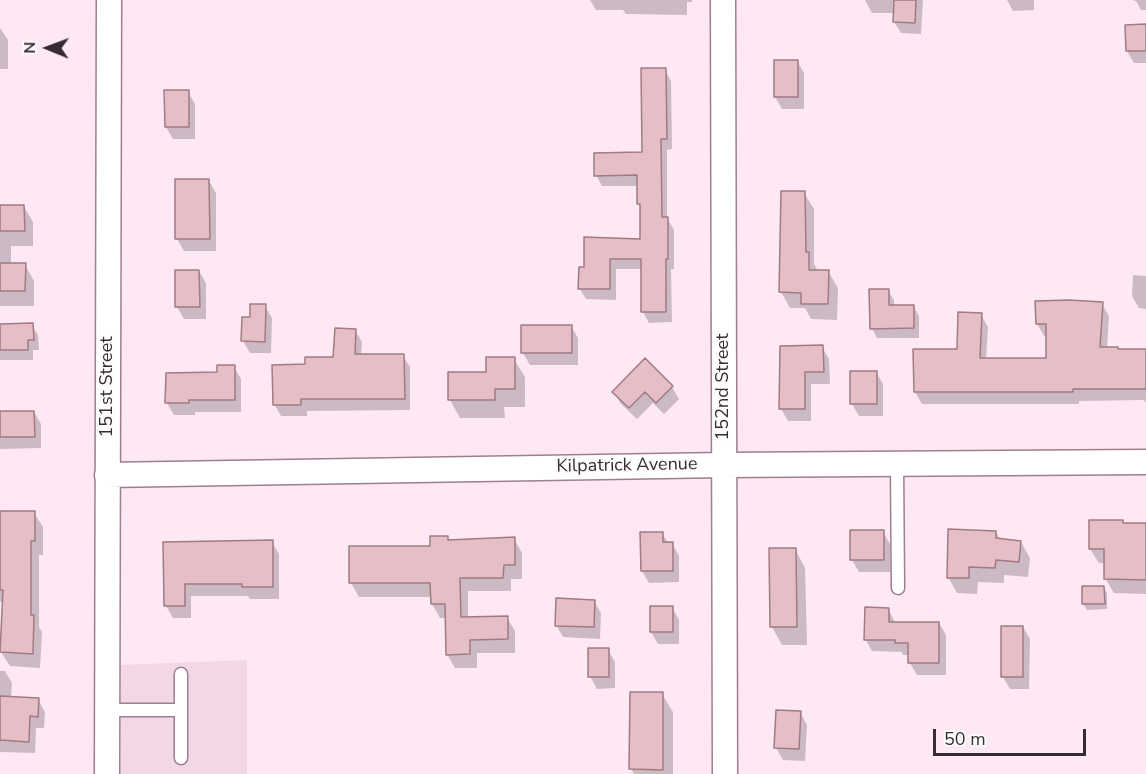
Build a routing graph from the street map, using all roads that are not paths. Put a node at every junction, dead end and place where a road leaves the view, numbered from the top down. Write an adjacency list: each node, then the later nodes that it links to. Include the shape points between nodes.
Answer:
1 (109, 0): 6 (street, 151st Street)
2 (723, 0): 5 (street, 152nd Street)
3 (1146, 462): 4 (street, Kilpatrick Avenue)
4 (897, 463): 5 (street, Kilpatrick Avenue); 7 (lane)
5 (724, 465): 6 (street, Kilpatrick Avenue); 13 (street, 152nd Street)
6 (107, 475): 9 (street, 151st Street)
7 (898, 588)
8 (181, 674): 10 (lane)
9 (107, 710): 10 (lane); 12 (street, 151st Street)
10 (181, 710): 11 (lane)
11 (181, 758)
12 (107, 774)
13 (725, 774)

